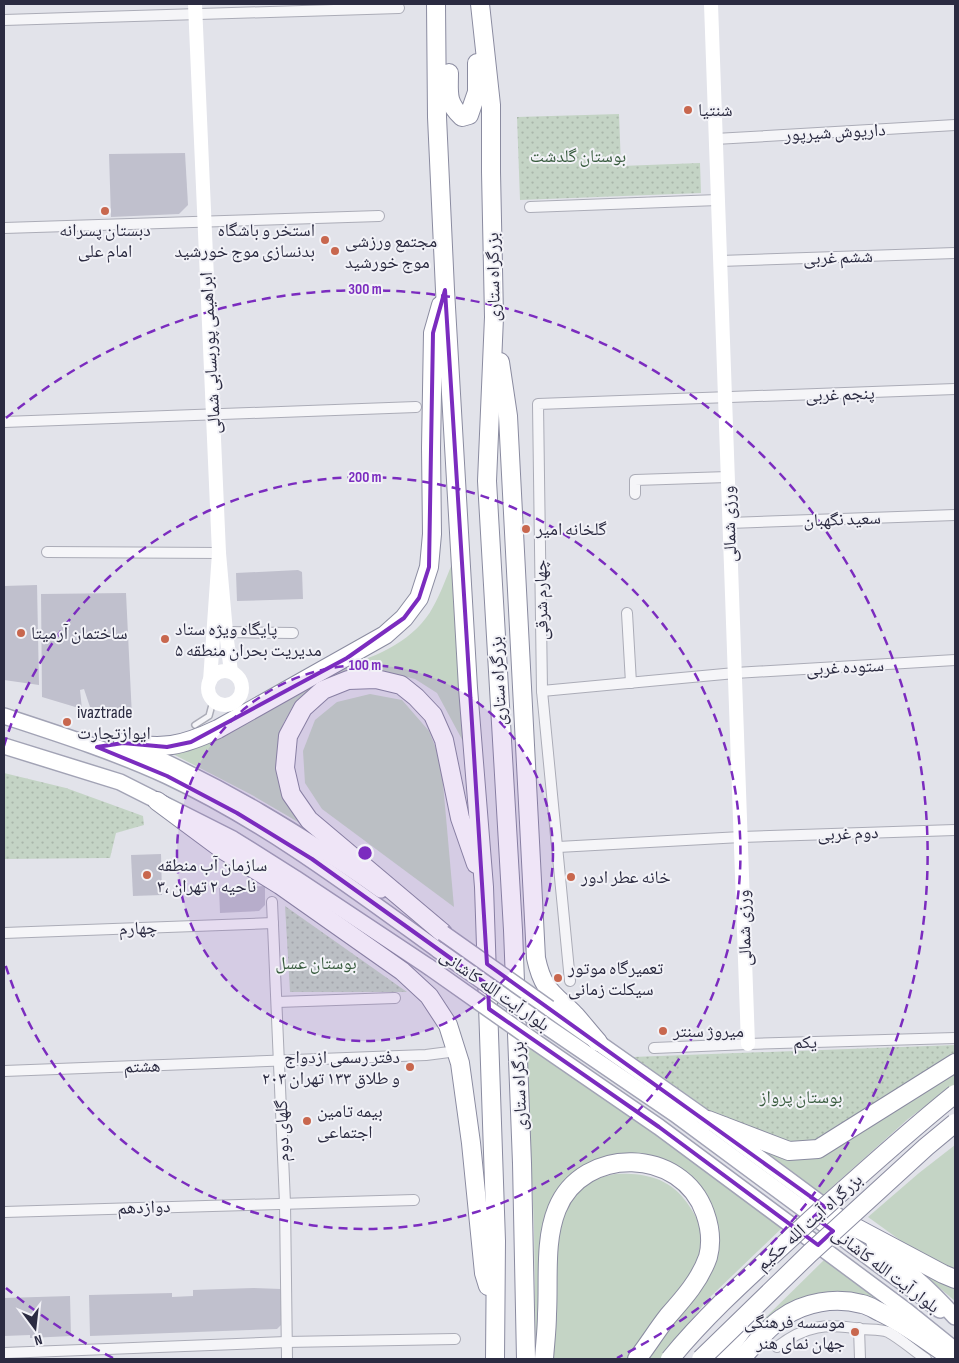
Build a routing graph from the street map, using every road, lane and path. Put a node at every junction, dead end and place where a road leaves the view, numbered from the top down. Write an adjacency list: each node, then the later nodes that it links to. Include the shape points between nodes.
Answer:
1 (438, 4): 2 (highway, via 448,37 449,94 452,108 462,117 469,115 477,92); 16 (highway, بزرگراه ستاری, via 437,117)
2 (479, 4): 17 (highway, بزرگراه ستاری, via 491,105)
3 (711, 4): 8 (street, ورزی شمالی)
4 (399, 8): 5 (street)
5 (195, 9): 6 (street); 12 (street, ابراهیمی پوربسابی شمالی)
6 (4, 20)
7 (955, 125): 8 (street, داریوش شیرپور)
8 (715, 139): 9 (street, ورزی شمالی)
9 (718, 200): 10 (street); 15 (street, ورزی شمالی)
10 (530, 207)
11 (379, 216): 12 (street)
12 (204, 222): 13 (street); 21 (street, ابراهیمی پوربسابی شمالی)
13 (4, 228)
14 (955, 253): 15 (street, ششم غربی)
15 (720, 261): 19 (street, ورزی شمالی)
16 (445, 290): 41 (highway, via 433,333 432,534 429,567 419,598 385,635 218,729 191,742 167,746); 48 (highway, بزرگراه ستاری, via 468,688)
17 (494, 317): 57 (highway, via 508,416 536,958 540,976 550,992); 86 (highway, بزرگراه ستاری, via 487,481 513,930)
18 (955, 390): 19 (street, پنجم غربی)
19 (725, 398): 23 (street, ورزی شمالی); 37 (street, چهارم شرقی, via 538,404)
20 (416, 407): 21 (street)
21 (213, 414): 22 (street); 28 (street, ابراهیمی پوربسابی شمالی)
22 (4, 422)
23 (728, 477): 24 (street, via 635,480); 26 (street, ورزی شمالی)
24 (635, 494)
25 (955, 515): 26 (street, سعید نگهبان)
26 (729, 523): 34 (street, ورزی شمالی)
27 (47, 552): 28 (street)
28 (219, 553): 30 (street, ابراهیمی پوربسابی شمالی); 35 (street, ابراهیمی پوربسابی شمالی)
29 (627, 613): 36 (street)
30 (226, 632): 31 (street); 33 (street, ابراهیمی پوربسابی شمالی)
31 (293, 633)
32 (955, 660): 34 (street, ستوده غربی)
33 (231, 672): 35 (street, via 221,671); 38 (street, via 242,684 241,694 229,705)
34 (735, 673): 36 (street, ستوده غربی); 46 (street, ورزی شمالی)
35 (210, 681): 38 (street, via 208,691)
36 (631, 683): 37 (street, ستوده غربی)
37 (542, 691): 47 (street, چهارم شرقی)
38 (214, 701): 40 (lane, via 209,716)
39 (4, 716): 43 (main road, بلوار آیت الله کاشانی)
40 (195, 725)
41 (123, 743): 43 (main road); 52 (main road, via 170,763 290,829)
42 (4, 746): 44 (main road, بلوار آیت الله کاشانی, via 120,782)
43 (97, 747): 77 (main road, بلوار آیت الله کاشانی, bridge, via 167,776 237,813 312,859 675,1114)
44 (157, 801): 60 (highway, via 402,972 429,996 448,1025); 82 (main road, بلوار آیت الله کاشانی, bridge, via 233,839 429,968 666,1132)
45 (955, 830): 46 (street, دوم غربی)
46 (741, 836): 47 (street, دوم غربی); 58 (street, ورزی شمالی)
47 (558, 847): 53 (street, چهارم شرقی)
48 (484, 887): 52 (highway, via 460,818 444,740 433,715 416,697 401,685 376,679 348,680 324,690 303,708 288,736 285,768 291,794 309,820); 75 (highway, بزرگراه ستاری, via 495,1184)
49 (272, 902): 50 (street, گلهای دوم)
50 (273, 923): 51 (street, چهارم); 55 (street, گلهای دوم)
51 (4, 933)
52 (444, 933): 57 (main road, bridge)
53 (570, 981)
54 (395, 998): 55 (street)
55 (277, 1002): 61 (street, گلهای دوم)
56 (955, 1038): 58 (street, یکم)
57 (598, 1042): 65 (main road)
58 (748, 1044): 59 (street, یکم)
59 (654, 1048)
60 (457, 1052): 61 (street, هشتم); 75 (highway, via 471,1143 484,1273)
61 (280, 1060): 63 (street, هشتم); 70 (street, گلهای دوم)
62 (955, 1063): 65 (highway, via 818,1149 789,1151)
63 (4, 1071)
64 (955, 1094): 89 (highway, بزرگراه آیت الله حکیم, bridge, via 913,1127 757,1269)
65 (708, 1120): 72 (main road)
66 (955, 1123): 68 (highway, بزرگراه آیت الله حکیم, bridge)
67 (955, 1132): 68 (highway, bridge)
68 (926, 1147): 74 (highway, بزرگراه آیت الله حکیم, bridge)
69 (414, 1200): 70 (street, دوازدهم)
70 (285, 1203): 71 (street, دوازدهم); 80 (street, گلهای دوم)
71 (4, 1212)
72 (849, 1224): 73 (highway); 76 (main road, via 908,1270)
73 (955, 1279)
74 (768, 1293): 90 (highway, بزرگراه آیت الله حکیم, bridge); 91 (highway)
75 (495, 1317): 85 (highway, بزرگراه ستاری)
76 (955, 1317)
77 (955, 1322)
78 (859, 1328): 81 (street, via 829,1325 815,1328 790,1337); 93 (street); 94 (street, via 887,1332)
79 (455, 1339): 80 (street)
80 (286, 1342): 83 (street); 84 (street, گلهای دوم)
81 (777, 1347)
82 (955, 1350)
83 (4, 1353)
84 (287, 1359)
85 (495, 1359)
86 (526, 1359)
87 (544, 1359): 88 (highway, via 550,1245 557,1209 565,1195 588,1174 603,1167 640,1162 671,1172 696,1194 709,1223 710,1238 708,1256 700,1277)
88 (637, 1359)
89 (670, 1359)
90 (701, 1359)
91 (721, 1359)
92 (741, 1359): 95 (highway, via 782,1318 808,1305 837,1301 863,1304 890,1317)
93 (860, 1359)
94 (926, 1359)
95 (954, 1359)

